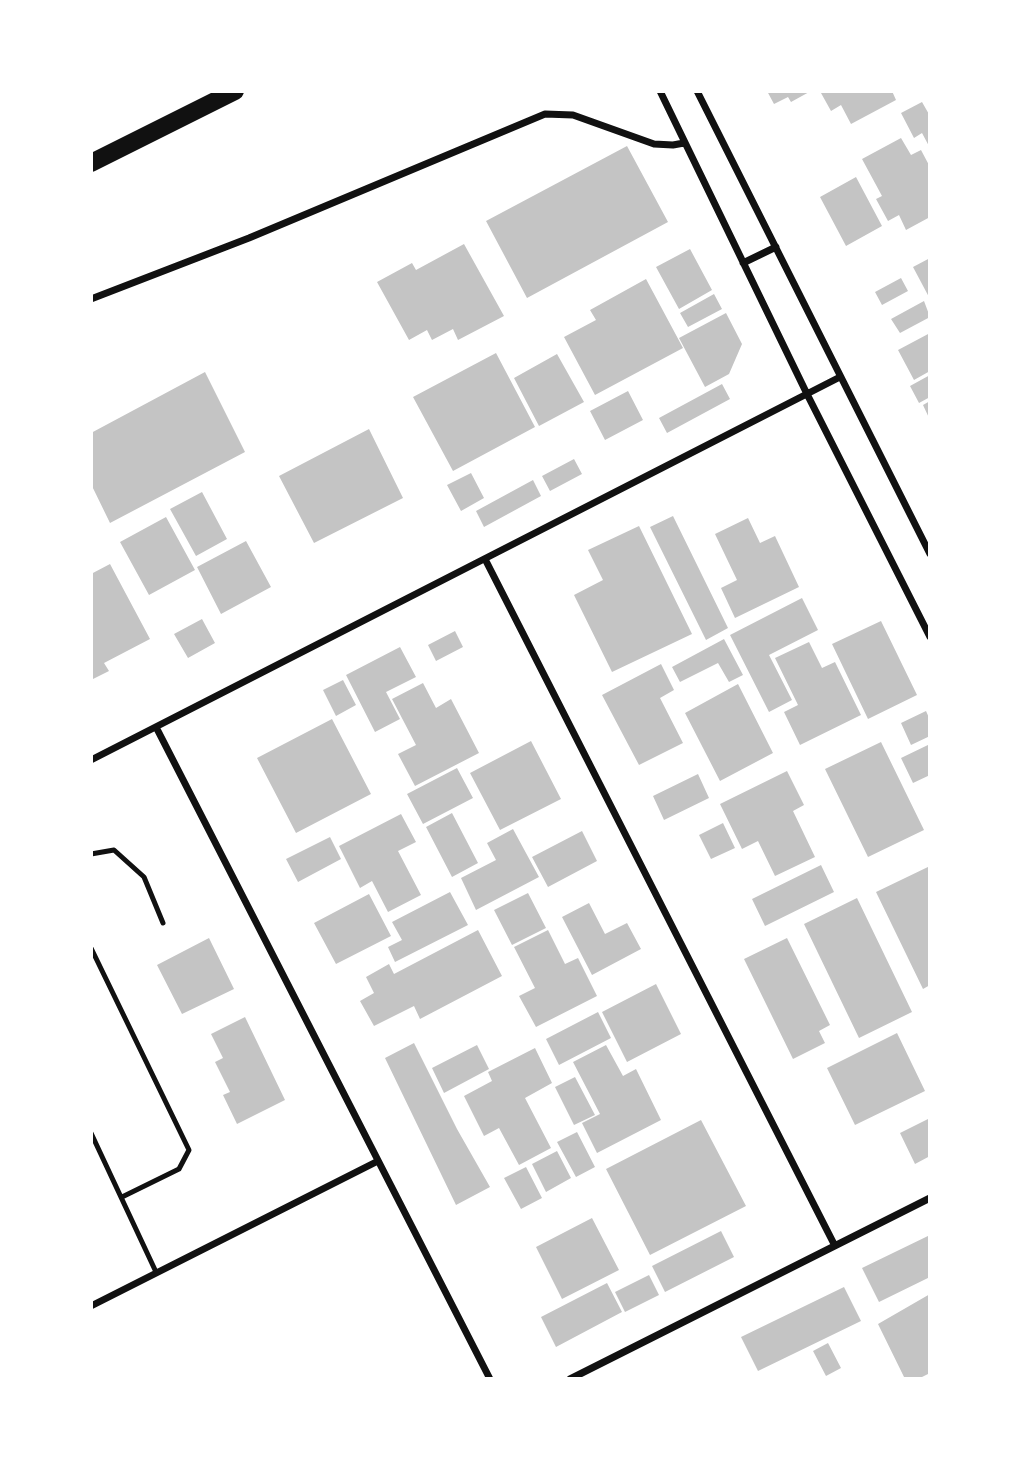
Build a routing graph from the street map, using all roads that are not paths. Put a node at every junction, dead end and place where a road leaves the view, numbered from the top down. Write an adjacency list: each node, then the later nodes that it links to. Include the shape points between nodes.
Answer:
1 (235, 91): 5 (main road)
2 (660, 91): 4 (street)
3 (697, 91): 6 (street)
4 (684, 143): 7 (street); 8 (street, via 654,144 573,116 545,114)
5 (91, 163)
6 (776, 247): 7 (street); 9 (street)
7 (743, 263): 10 (street)
8 (91, 299)
9 (840, 377): 10 (street); 11 (street)
10 (807, 394): 12 (street); 13 (street)
11 (930, 555)
12 (485, 559): 14 (street); 23 (street)
13 (930, 637)
14 (156, 727): 15 (street); 20 (street)
15 (91, 760)
16 (91, 854): 17 (lane, via 114,850 144,877)
17 (163, 923)
18 (91, 948): 21 (lane, via 188,1150 179,1169)
19 (91, 1133): 21 (lane)
20 (378, 1160): 24 (street); 26 (street)
21 (122, 1197): 24 (lane)
22 (930, 1198): 23 (street)
23 (835, 1246): 27 (street)
24 (156, 1272): 25 (street)
25 (91, 1306)
26 (490, 1379)
27 (570, 1379)

